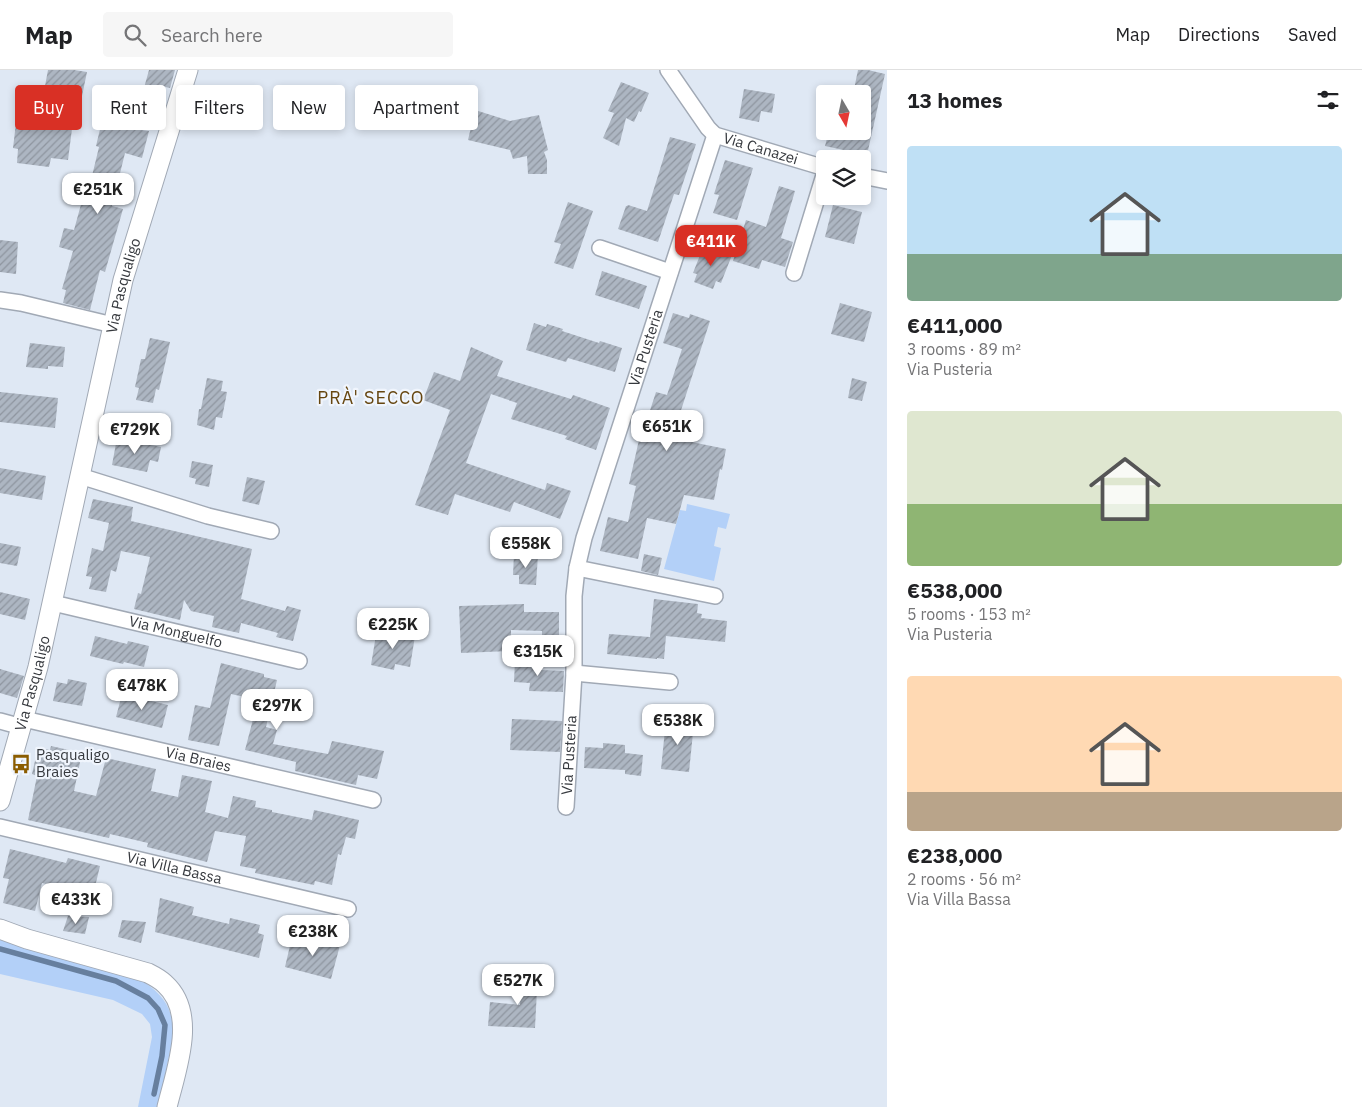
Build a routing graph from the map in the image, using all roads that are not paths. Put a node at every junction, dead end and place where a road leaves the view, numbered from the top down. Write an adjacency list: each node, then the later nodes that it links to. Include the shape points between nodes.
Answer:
1 (188, 70): 12 (street, Via Pasqualigo, via 123,280)
2 (668, 70): 3 (street, Via Canazei)
3 (715, 135): 4 (street, Via Canazei); 9 (street, Via Pusteria)
4 (816, 165)
5 (871, 178): 6 (street)
6 (887, 181)
7 (816, 201): 10 (street)
8 (600, 248): 9 (street)
9 (670, 272): 15 (street, Via Pusteria)
10 (794, 273)
11 (0, 300): 12 (street)
12 (113, 326): 13 (street, Via Pasqualigo)
13 (80, 476): 14 (street, via 208,516); 17 (street, Via Pasqualigo)
14 (271, 531)
15 (577, 568): 16 (street); 19 (street, Via Pusteria)
16 (715, 596)
17 (53, 603): 18 (street, Via Monguelfo); 22 (street, Via Pasqualigo)
18 (299, 661)
19 (574, 673): 20 (street); 25 (street, Via Pusteria)
20 (670, 682)
21 (0, 722): 22 (street, Via Braies)
22 (23, 723): 23 (street, Via Braies); 24 (street, Via Pasqualigo)
23 (373, 800)
24 (0, 801)
25 (566, 807)
26 (0, 827): 27 (street, Via Villa Bassa)
27 (348, 909)
28 (0, 929): 29 (street, via 148,973 164,982 174,994 183,1025)
29 (167, 1107)

